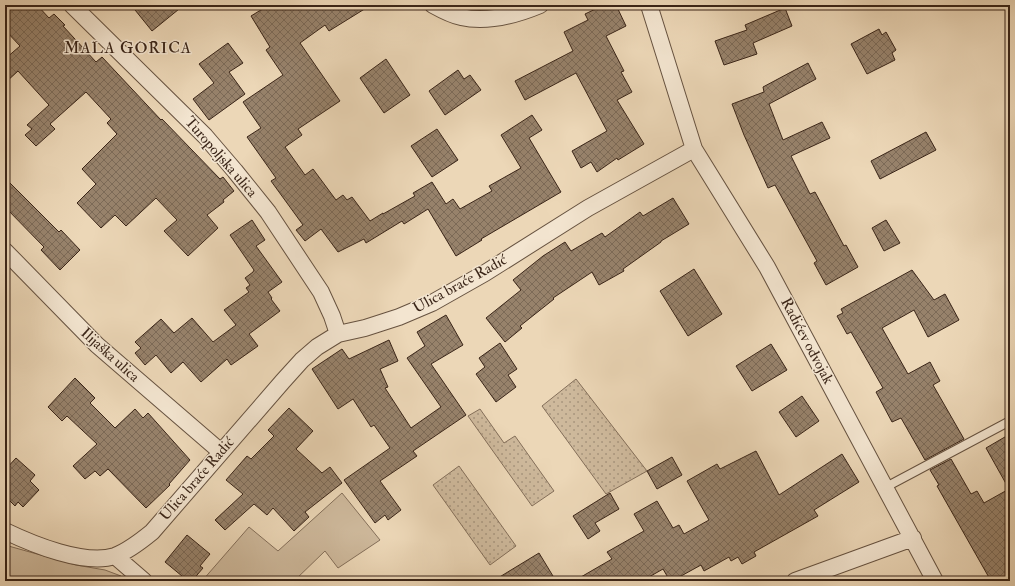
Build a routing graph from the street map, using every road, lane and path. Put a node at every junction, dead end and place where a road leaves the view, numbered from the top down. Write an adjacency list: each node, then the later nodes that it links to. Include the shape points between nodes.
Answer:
1 (72, 5): 7 (street, Turopoljska ulica, via 206,136 235,171 268,212 317,286)
2 (433, 5): 3 (street, via 460,17 476,19 500,17)
3 (540, 5)
4 (649, 5): 5 (street)
5 (694, 149): 7 (street, Ulica braće Radić, via 588,208 432,303 366,328); 10 (street, Radićev odvojak, via 767,267)
6 (5, 251): 9 (street, Ilijaška ulica, via 97,345)
7 (338, 334): 9 (street, Ulica braće Radić, via 302,360)
8 (1010, 421): 10 (lane)
9 (221, 452): 13 (street, Ulica braće Radić, via 152,532)
10 (886, 487): 12 (street, Radićev odvojak)
11 (5, 531): 13 (street, Ulica braće Radić, via 48,549 76,556)
12 (913, 538): 15 (street); 16 (street, Radićev odvojak)
13 (115, 556): 14 (street)
14 (144, 581)
15 (795, 581)
16 (936, 581)

